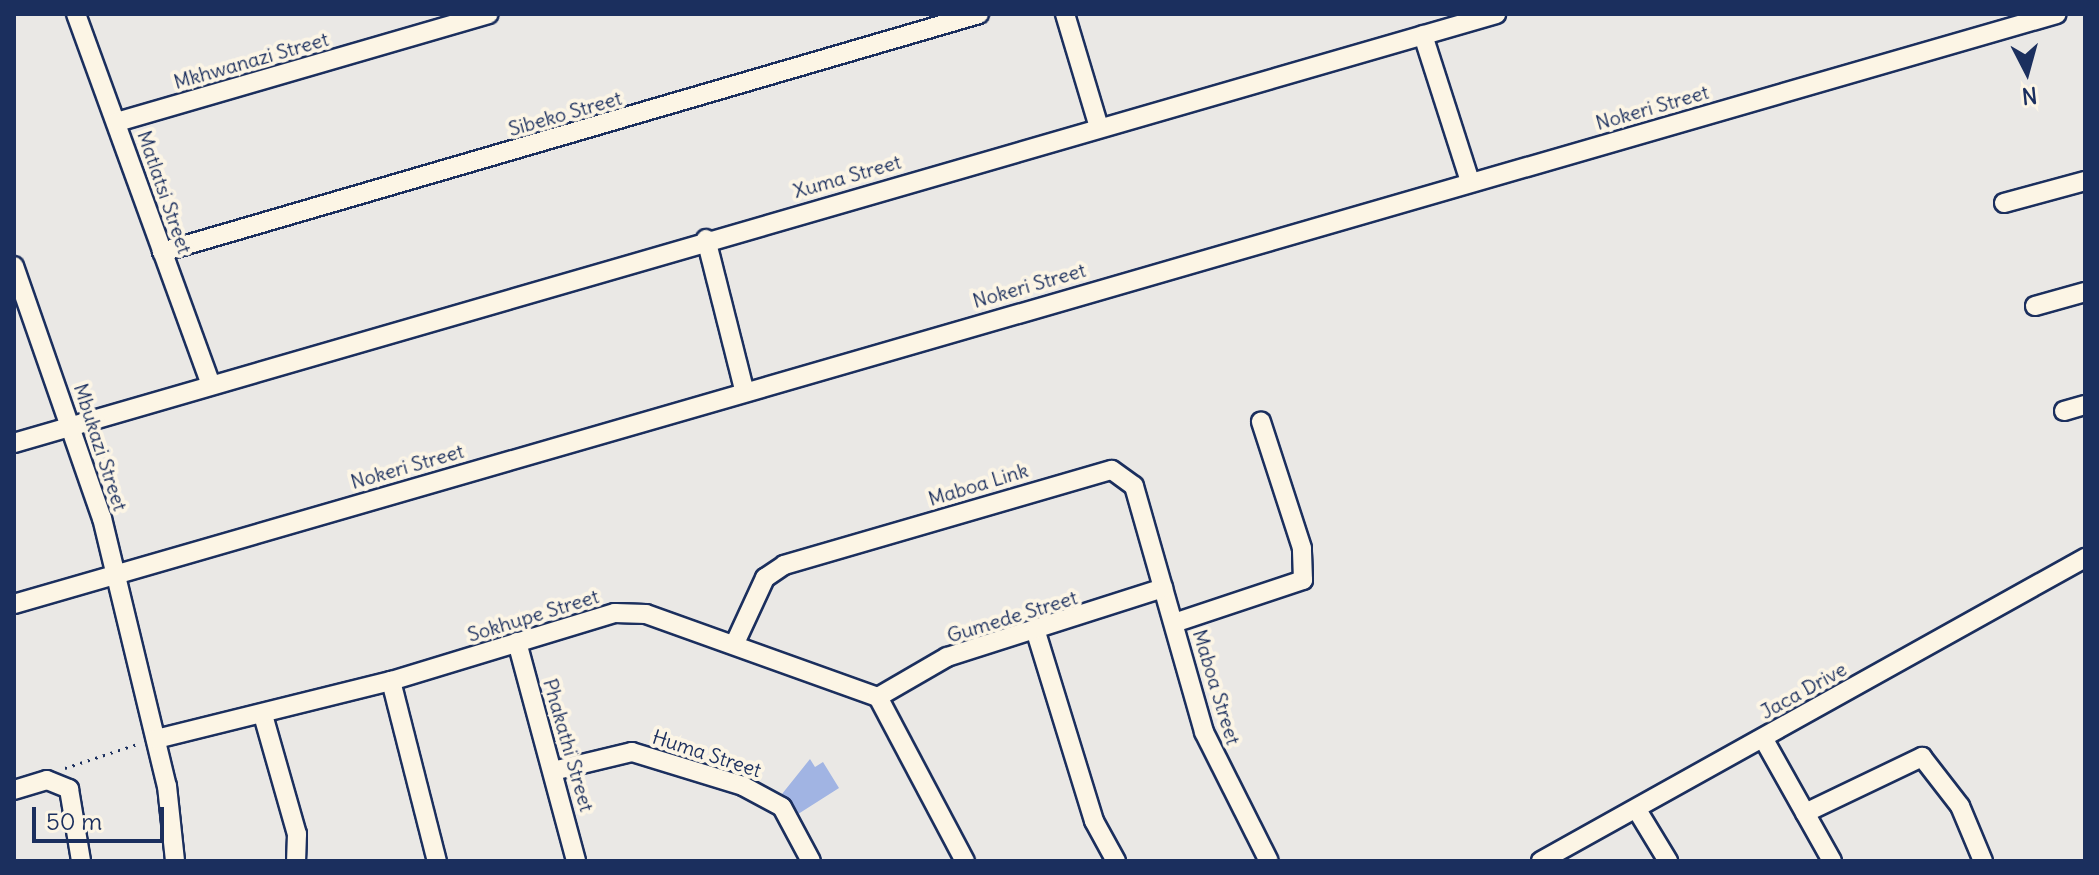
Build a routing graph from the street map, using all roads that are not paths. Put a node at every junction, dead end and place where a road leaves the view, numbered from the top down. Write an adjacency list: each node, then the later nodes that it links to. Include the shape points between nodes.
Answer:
1 (76, 14): 8 (street, Matlatsi Street)
2 (489, 14): 8 (street, Mkhwanazi Street)
3 (979, 14): 14 (street, Sibeko Street)
4 (1065, 14): 9 (street)
5 (1496, 14): 7 (street, Xuma Street)
6 (2057, 14): 10 (street, Nokeri Street)
7 (1423, 35): 9 (street, Xuma Street); 10 (street)
8 (117, 122): 14 (street, Matlatsi Street)
9 (1099, 127): 13 (street, Xuma Street)
10 (1470, 181): 19 (street, Nokeri Street)
11 (2085, 181): 12 (street)
12 (2004, 203)
13 (706, 239): 18 (street, Xuma Street); 19 (street)
14 (162, 252): 18 (street, Matlatsi Street)
15 (14, 266): 23 (street, Mbukazi Street)
16 (2085, 292): 17 (street)
17 (2035, 306)
18 (211, 385): 23 (street, Xuma Street)
19 (744, 389): 26 (street, Nokeri Street)
20 (2085, 405): 21 (street)
21 (2064, 411)
22 (1261, 422): 29 (street, Maboa Street, via 1302,548 1303,580)
23 (74, 426): 24 (street, Xuma Street); 26 (street, Mbukazi Street)
24 (14, 443)
25 (2085, 558): 36 (street, Jaca Drive)
26 (115, 573): 28 (street, Nokeri Street); 37 (street, Mbukazi Street)
27 (1163, 588): 29 (street, Maboa Link); 30 (street, Gumede Street); 32 (street, Maboa Link, via 1134,486 1112,470 1095,471 784,565 765,578)
28 (14, 604)
29 (1174, 623): 50 (street, Maboa Street, via 1204,732)
30 (1035, 629): 34 (street, Gumede Street, via 947,657); 49 (street, via 1094,821)
31 (517, 642): 32 (street, Sokhupe Street, via 615,613 646,614); 33 (street, Sokhupe Street); 38 (street, Phakathi Street)
32 (735, 643): 34 (street, Sokhupe Street)
33 (391, 681): 35 (street, Sokhupe Street); 45 (street)
34 (878, 697): 48 (street)
35 (263, 715): 37 (street, Sokhupe Street); 44 (street, via 297,834)
36 (1763, 738): 40 (street, Jaca Drive); 41 (street)
37 (156, 739): 43 (street, Mbukazi Street)
38 (557, 770): 46 (street, Phakathi Street); 47 (street, Huma Street, via 632,752 743,786 782,807)
39 (14, 790): 42 (street, via 54,781 72,795)
40 (1637, 810): 51 (street, Jaca Drive); 52 (street)
41 (1805, 813): 53 (street); 54 (street, via 1922,757 1960,806)
42 (81, 861)
43 (175, 861)
44 (296, 861)
45 (437, 861)
46 (576, 861)
47 (811, 861)
48 (965, 861)
49 (1116, 861)
50 (1269, 861)
51 (1541, 861)
52 (1668, 861)
53 (1832, 861)
54 (1983, 861)

